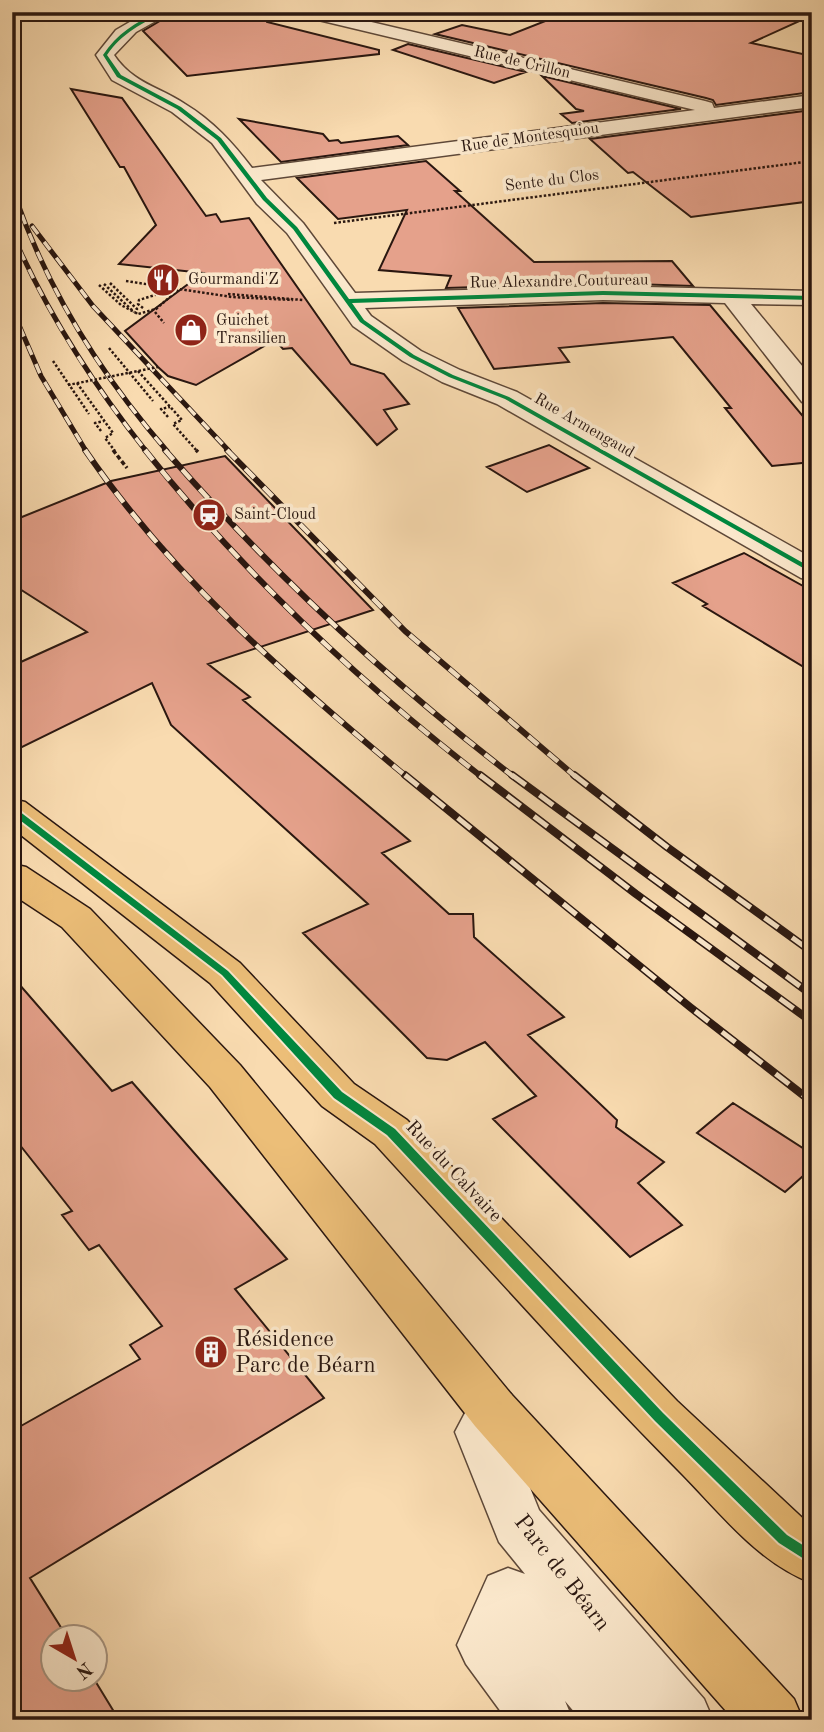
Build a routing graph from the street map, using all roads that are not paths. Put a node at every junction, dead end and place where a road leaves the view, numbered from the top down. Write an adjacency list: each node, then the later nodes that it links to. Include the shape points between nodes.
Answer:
1 (163, 12): 5 (street, Rue Armengaud, via 116,37 106,55 119,76 179,108 219,139)
2 (306, 12): 4 (street, Rue de Crillon)
3 (812, 101): 4 (street, Rue de Montesquiou)
4 (738, 111): 5 (street, Rue de Montesquiou)
5 (248, 175): 8 (street, Rue Armengaud, via 295,228)
6 (732, 296): 7 (street, Rue Alexandre Coutureau); 8 (street, Rue Alexandre Coutureau, via 603,293); 9 (street)
7 (812, 298)
8 (349, 301): 10 (street, Rue Armengaud, via 362,321 412,356 507,398)
9 (812, 396)
10 (812, 570)
11 (12, 810): 14 (main road, Rue du Calvaire, via 226,973 338,1095 391,1132 659,1418 783,1539)
12 (12, 876): 13 (main road, via 76,918 225,1076)
13 (493, 1410): 17 (street, Parc de Béarn, via 481,1432 518,1525); 18 (main road)
14 (812, 1558)
15 (543, 1720): 16 (street, via 486,1645 508,1594)
16 (620, 1720)
17 (683, 1720)
18 (773, 1720)

